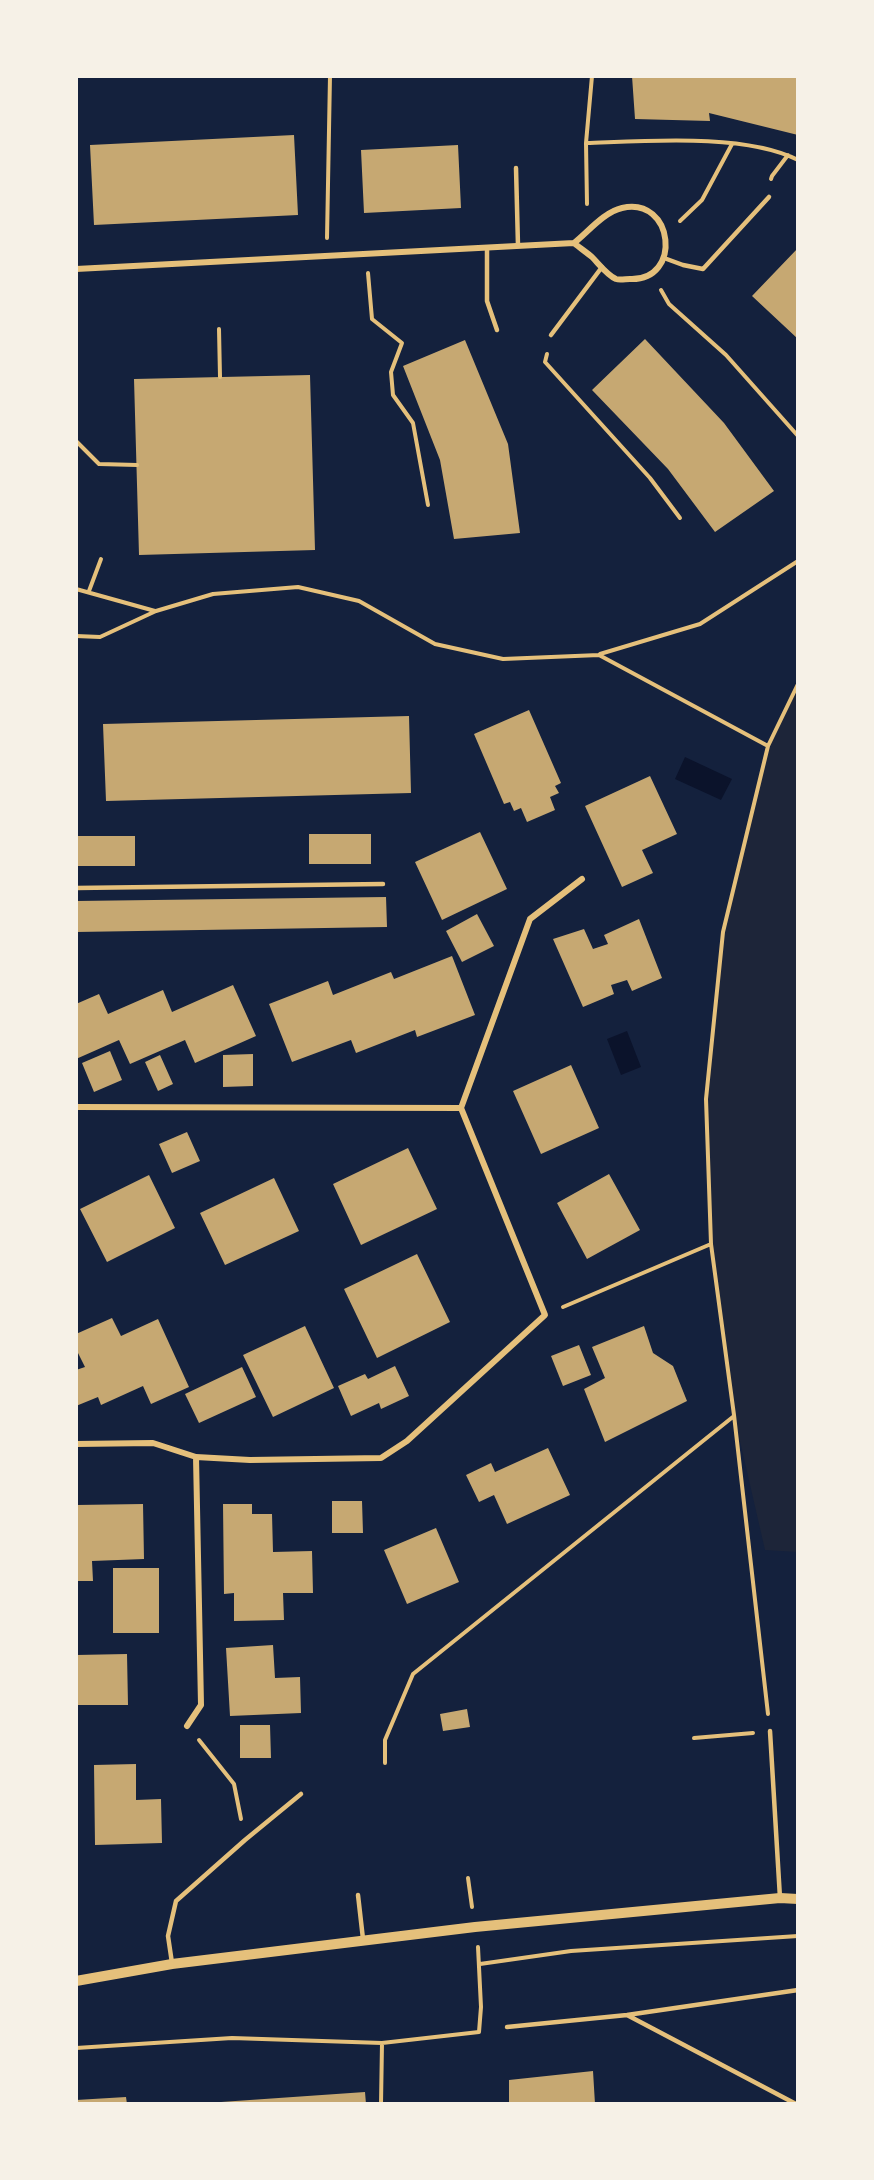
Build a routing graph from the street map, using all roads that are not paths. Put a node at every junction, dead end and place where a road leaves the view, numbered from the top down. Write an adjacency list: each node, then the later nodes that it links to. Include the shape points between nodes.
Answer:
1 (516, 168): 4 (lane)
2 (769, 197): 6 (lane, via 703,269)
3 (574, 243): 4 (street); 6 (street, via 620,208 639,207 657,219 666,234); 7 (street)
4 (519, 246): 5 (street)
5 (487, 248): 8 (street); 9 (lane, via 487,301)
6 (664, 258): 7 (street, via 651,274 638,280 616,279)
7 (602, 267): 10 (lane)
8 (76, 269)
9 (497, 330)
10 (551, 335)
11 (582, 879): 15 (street, via 530,919)
12 (383, 884): 13 (lane)
13 (76, 888)
14 (76, 1107): 15 (street)
15 (461, 1108): 17 (street, via 545,1315 407,1441 381,1458)
16 (76, 1444): 17 (street, via 153,1443)
17 (196, 1457): 18 (street, via 201,1705)
18 (187, 1725)
19 (770, 1731): 22 (lane)
20 (301, 1794): 25 (lane, via 176,1901 168,1936)
21 (358, 1895): 24 (lane)
22 (780, 1899): 23 (street); 24 (street)
23 (798, 1899)
24 (363, 1941): 25 (street)
25 (172, 1964): 26 (street)
26 (76, 1981)
27 (798, 1990): 28 (lane)
28 (627, 2015): 29 (lane); 30 (lane)
29 (507, 2027)
30 (795, 2103)

